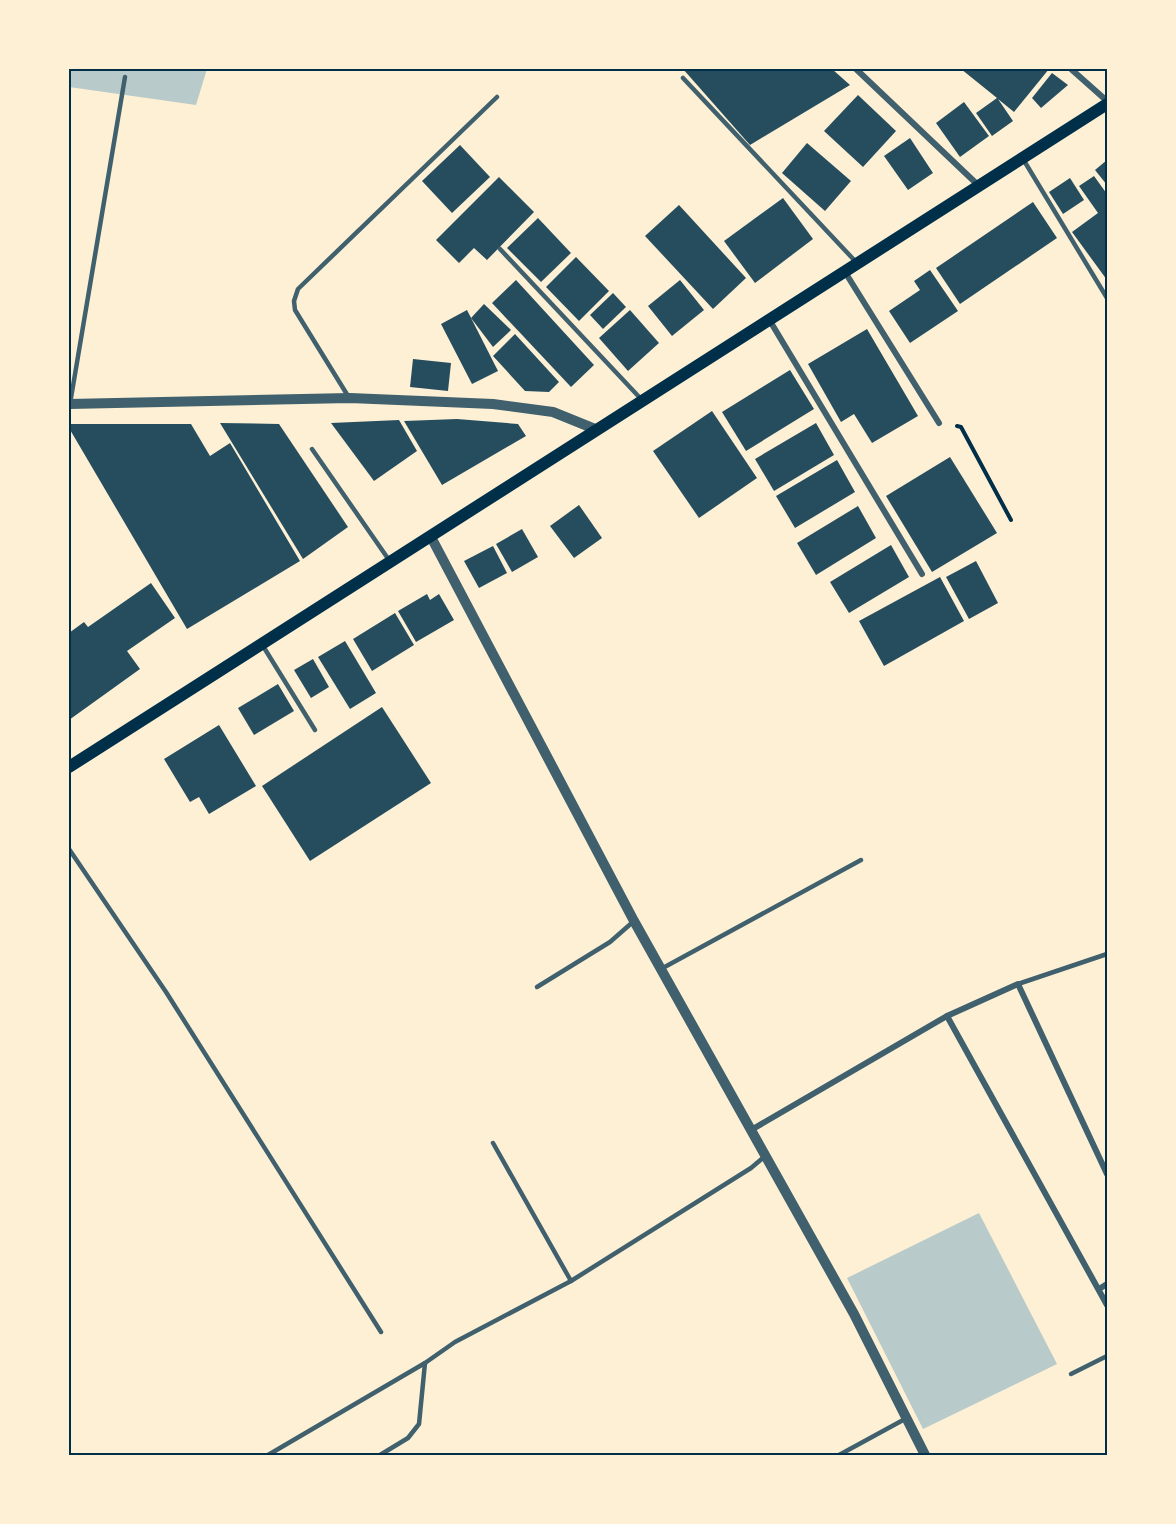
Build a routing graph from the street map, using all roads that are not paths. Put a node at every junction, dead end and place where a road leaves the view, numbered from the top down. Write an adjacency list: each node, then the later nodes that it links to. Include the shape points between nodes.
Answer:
1 (856, 69): 8 (street)
2 (1071, 69): 6 (street)
3 (125, 77): 16 (lane)
4 (683, 78): 10 (lane)
5 (497, 97): 14 (lane, via 298,289 295,310)
6 (1107, 102): 7 (main road)
7 (1023, 159): 8 (main road); 12 (lane)
8 (980, 186): 10 (main road)
9 (500, 249): 15 (lane)
10 (857, 264): 11 (main road)
11 (845, 271): 13 (main road); 17 (street)
12 (1107, 298)
13 (770, 321): 15 (main road); 22 (street)
14 (350, 398): 16 (street); 18 (street, via 493,404 553,412)
15 (642, 400): 18 (main road)
16 (70, 404)
17 (939, 423)
18 (595, 429): 20 (main road)
19 (312, 448): 21 (lane)
20 (431, 537): 21 (main road); 28 (street)
21 (390, 563): 23 (main road)
22 (922, 574)
23 (261, 644): 24 (lane); 25 (main road)
24 (315, 730)
25 (69, 767)
26 (69, 849): 42 (lane, via 166,992)
27 (861, 860): 30 (lane)
28 (634, 921): 30 (street); 32 (lane, via 610,942)
29 (1107, 954): 31 (lane)
30 (661, 969): 34 (street)
31 (1018, 984): 33 (street); 37 (street)
32 (537, 987)
33 (947, 1016): 34 (street); 40 (street)
34 (751, 1130): 36 (street)
35 (493, 1143): 38 (lane)
36 (765, 1155): 38 (lane, via 751,1168); 46 (street, via 854,1314)
37 (1107, 1174)
38 (571, 1281): 44 (lane, via 455,1342)
39 (1107, 1284): 40 (street)
40 (1099, 1289): 41 (street)
41 (1107, 1305)
42 (381, 1332)
43 (1107, 1356): 45 (lane)
44 (425, 1363): 47 (lane); 48 (lane, via 419,1424 408,1438)
45 (1071, 1374)
46 (907, 1419): 49 (lane); 50 (street)
47 (268, 1455)
48 (380, 1455)
49 (839, 1455)
50 (925, 1455)

